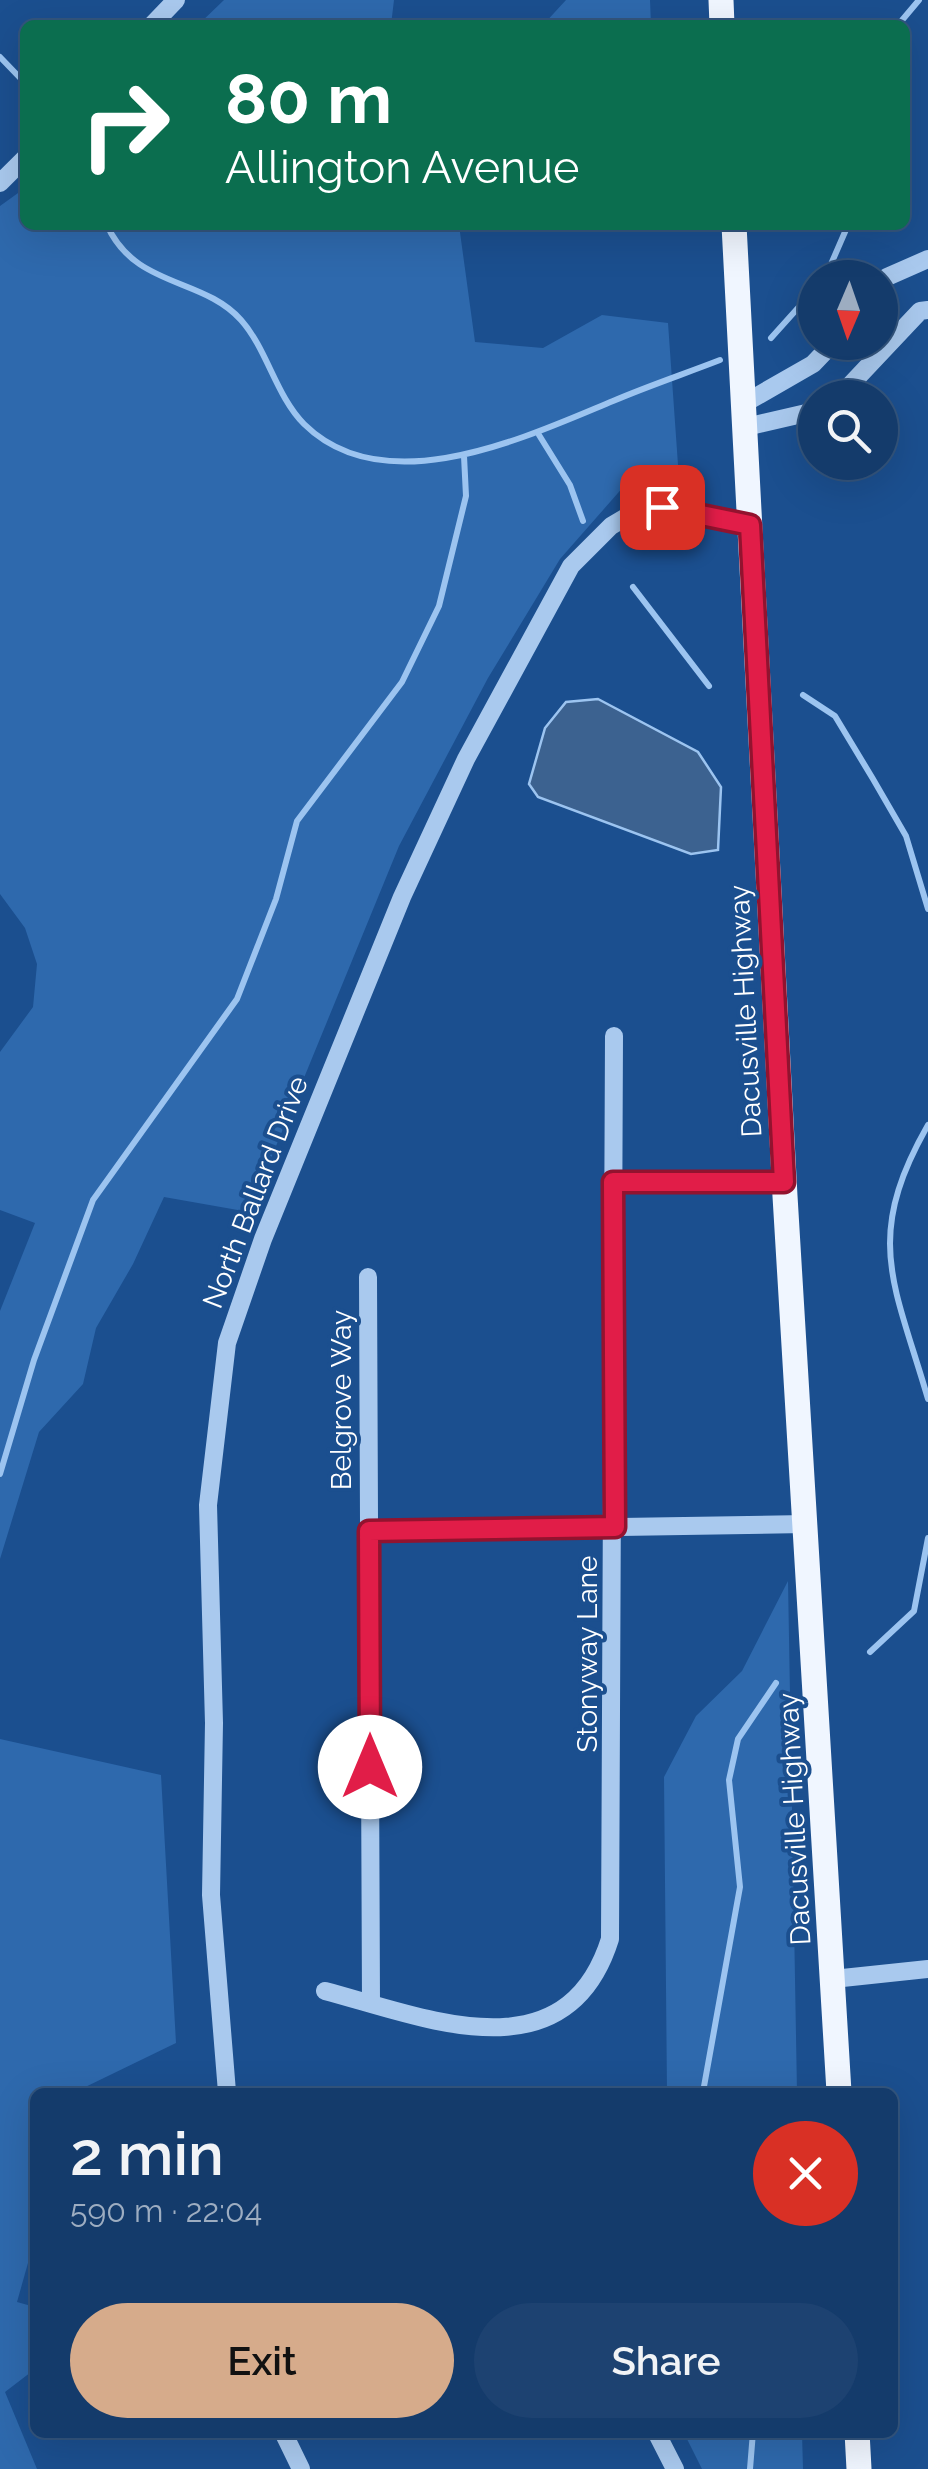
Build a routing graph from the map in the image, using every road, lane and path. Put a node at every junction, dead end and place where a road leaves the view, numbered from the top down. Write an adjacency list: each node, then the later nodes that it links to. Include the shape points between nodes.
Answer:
1 (176, 0): 2 (street)
2 (157, 20)
3 (20, 163): 4 (street)
4 (0, 183)
5 (734, 230): 12 (main road, Dacusville Highway)
6 (928, 259): 7 (street)
7 (898, 271)
8 (928, 310): 10 (street)
9 (816, 360): 12 (street)
10 (855, 380)
11 (798, 411): 12 (street)
12 (746, 415): 13 (main road, Dacusville Highway)
13 (750, 525): 16 (main road, Dacusville Highway); 25 (street, North Ballard Drive, via 662,507 638,510 611,526 571,566 466,759 402,897 226,1343 208,1523 211,1895)
14 (614, 1036): 15 (street, Stonyway Lane)
15 (613, 1182): 16 (street); 19 (street, Stonyway Lane)
16 (784, 1182): 18 (main road, Dacusville Highway)
17 (368, 1277): 20 (street, Belgrove Way)
18 (806, 1524): 19 (street); 22 (main road, Dacusville Highway)
19 (615, 1527): 20 (street); 24 (street, Stonyway Lane, via 613,1919 604,1959 564,2008 522,2026 468,2029)
20 (369, 1531): 24 (street, Belgrove Way)
21 (928, 1969): 22 (street)
22 (833, 1979): 26 (main road, Dacusville Highway)
23 (325, 1991): 24 (street, Stonyway Lane)
24 (370, 2003)
25 (227, 2088)
26 (839, 2088)
27 (286, 2438): 30 (street)
28 (659, 2438): 31 (street)
29 (857, 2438): 32 (main road)
30 (301, 2469)
31 (676, 2469)
32 (859, 2469)

